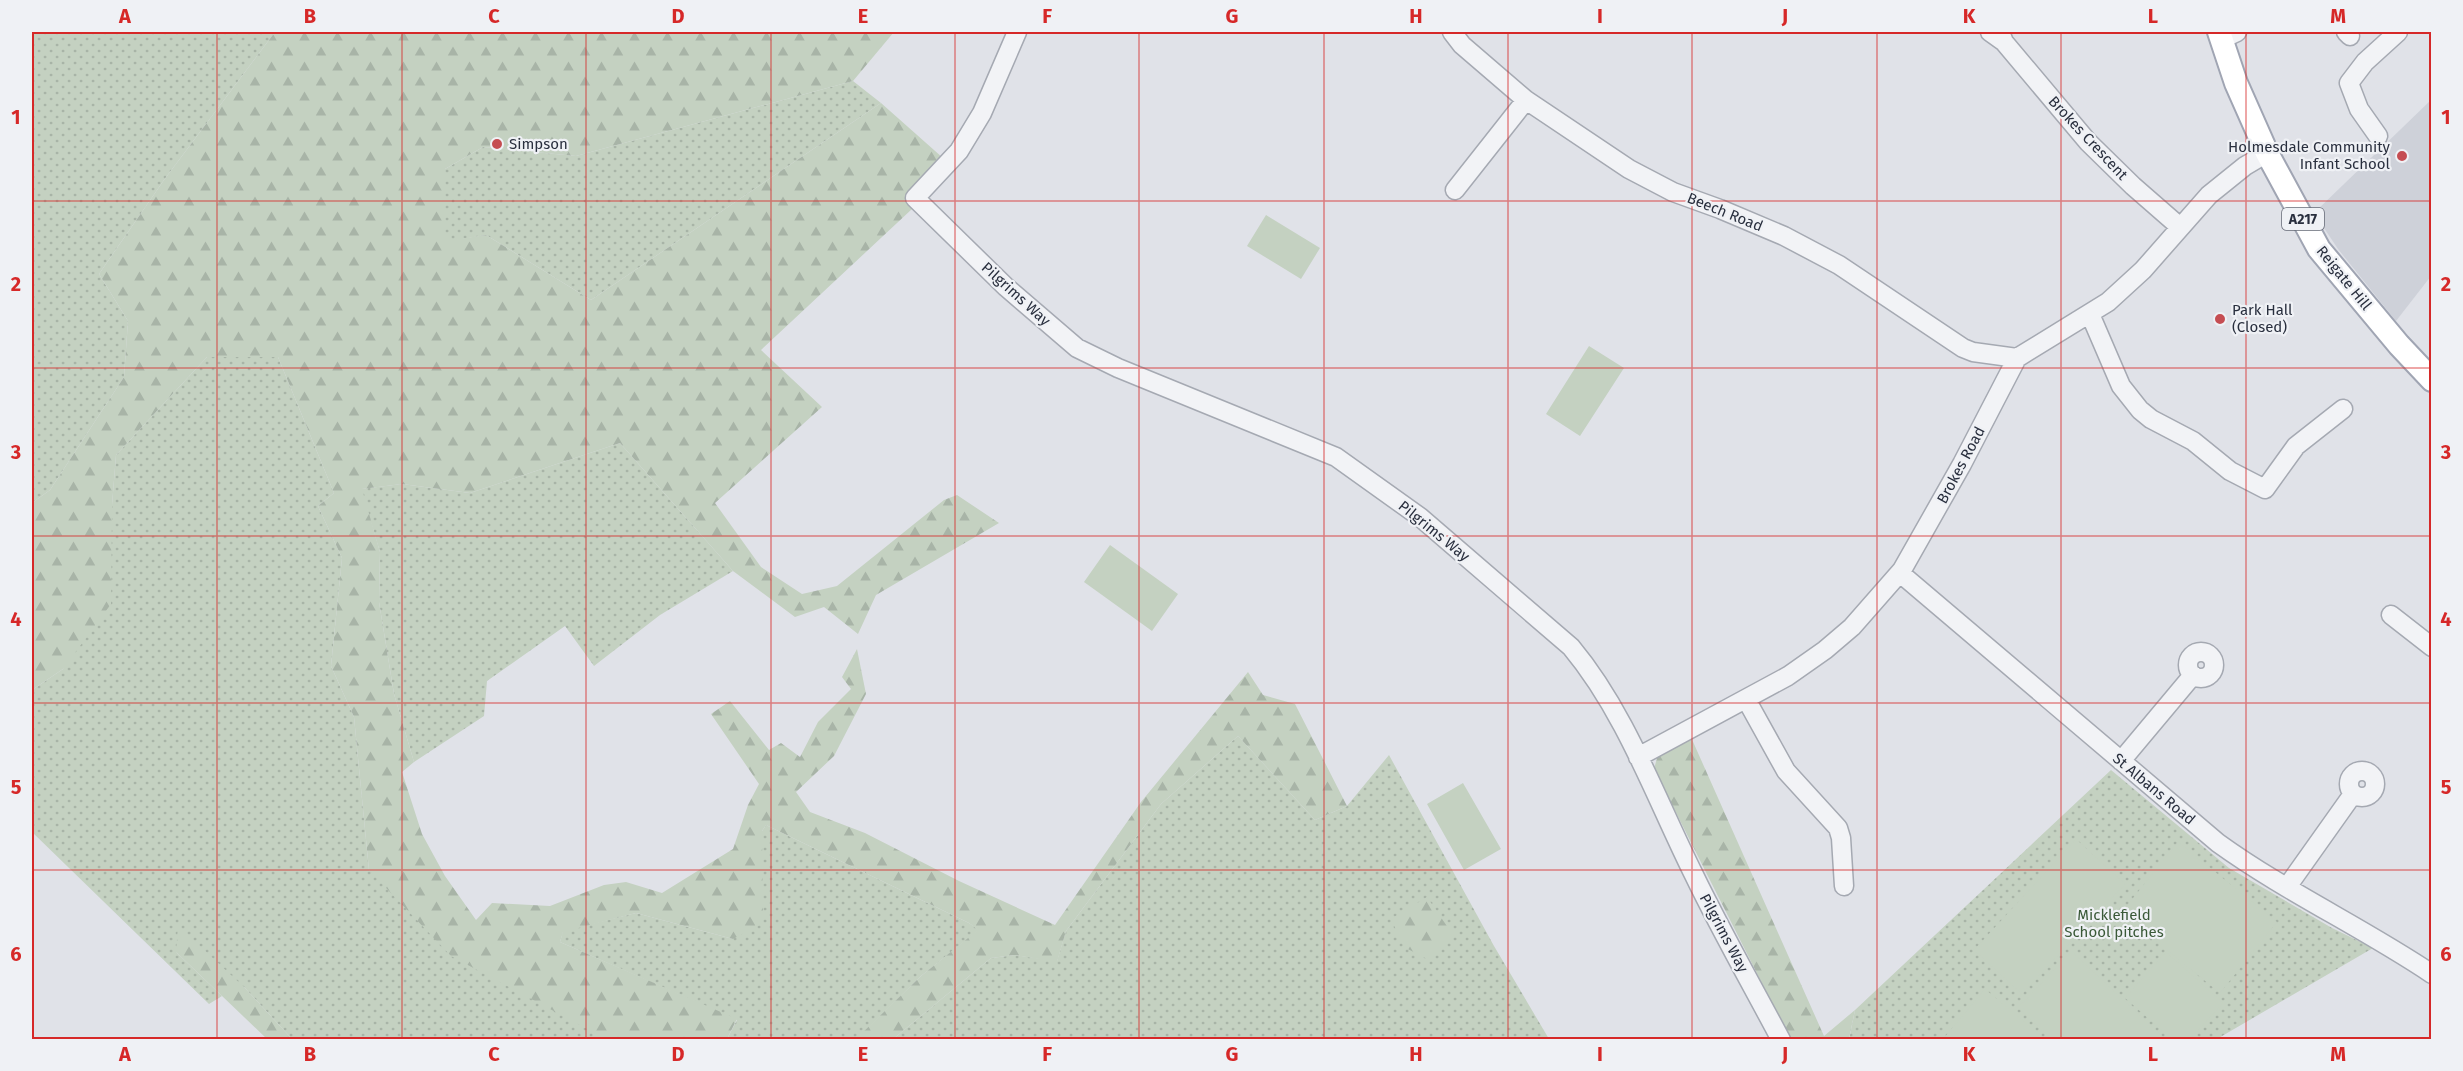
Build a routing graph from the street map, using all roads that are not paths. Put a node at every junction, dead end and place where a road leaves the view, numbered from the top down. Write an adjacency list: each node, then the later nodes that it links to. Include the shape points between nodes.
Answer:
1 (1017, 32): 20 (street, Pilgrims Way, via 982,113 959,151 915,198 1006,287 1077,348 1336,457 1420,517 1571,647 1587,667)
2 (1452, 32): 6 (street, Beech Road)
3 (2398, 32): 7 (street, via 2365,62 2349,84 2359,109)
4 (2226, 34): 8 (main road, Reigate Hill / A217, via 2236,83)
5 (1998, 35): 10 (street, Brokes Crescent, via 2088,142)
6 (1526, 100): 9 (street); 12 (street, Beech Road, via 1629,169 1673,192 1784,236 1839,265 1963,348)
7 (2378, 136)
8 (2268, 153): 10 (street, via 2229,178); 13 (main road, Reigate Hill / A217, via 2319,249)
9 (1455, 190)
10 (2180, 226): 11 (street, via 2143,270)
11 (2090, 314): 12 (street); 14 (street, via 2112,370 2140,410 2193,441 2230,471 2265,489 2296,446)
12 (2017, 358): 15 (street, Brokes Road)
13 (2432, 380)
14 (2343, 409)
15 (1900, 573): 19 (street, Brokes Road, via 1852,627 1825,650); 21 (street, St Albans Road)
16 (2391, 615): 17 (street)
17 (2429, 641)
18 (2193, 675): 21 (street)
19 (1746, 699): 20 (street, Brokes Road); 23 (street, via 1786,771 1838,828)
20 (1638, 757): 26 (street, Pilgrims Way, via 1694,875)
21 (2121, 761): 24 (street, St Albans Road, via 2218,843)
22 (2353, 794): 24 (street)
23 (1844, 886)
24 (2287, 887): 25 (street, St Albans Road, via 2382,940)
25 (2432, 974)
26 (1781, 1040)

